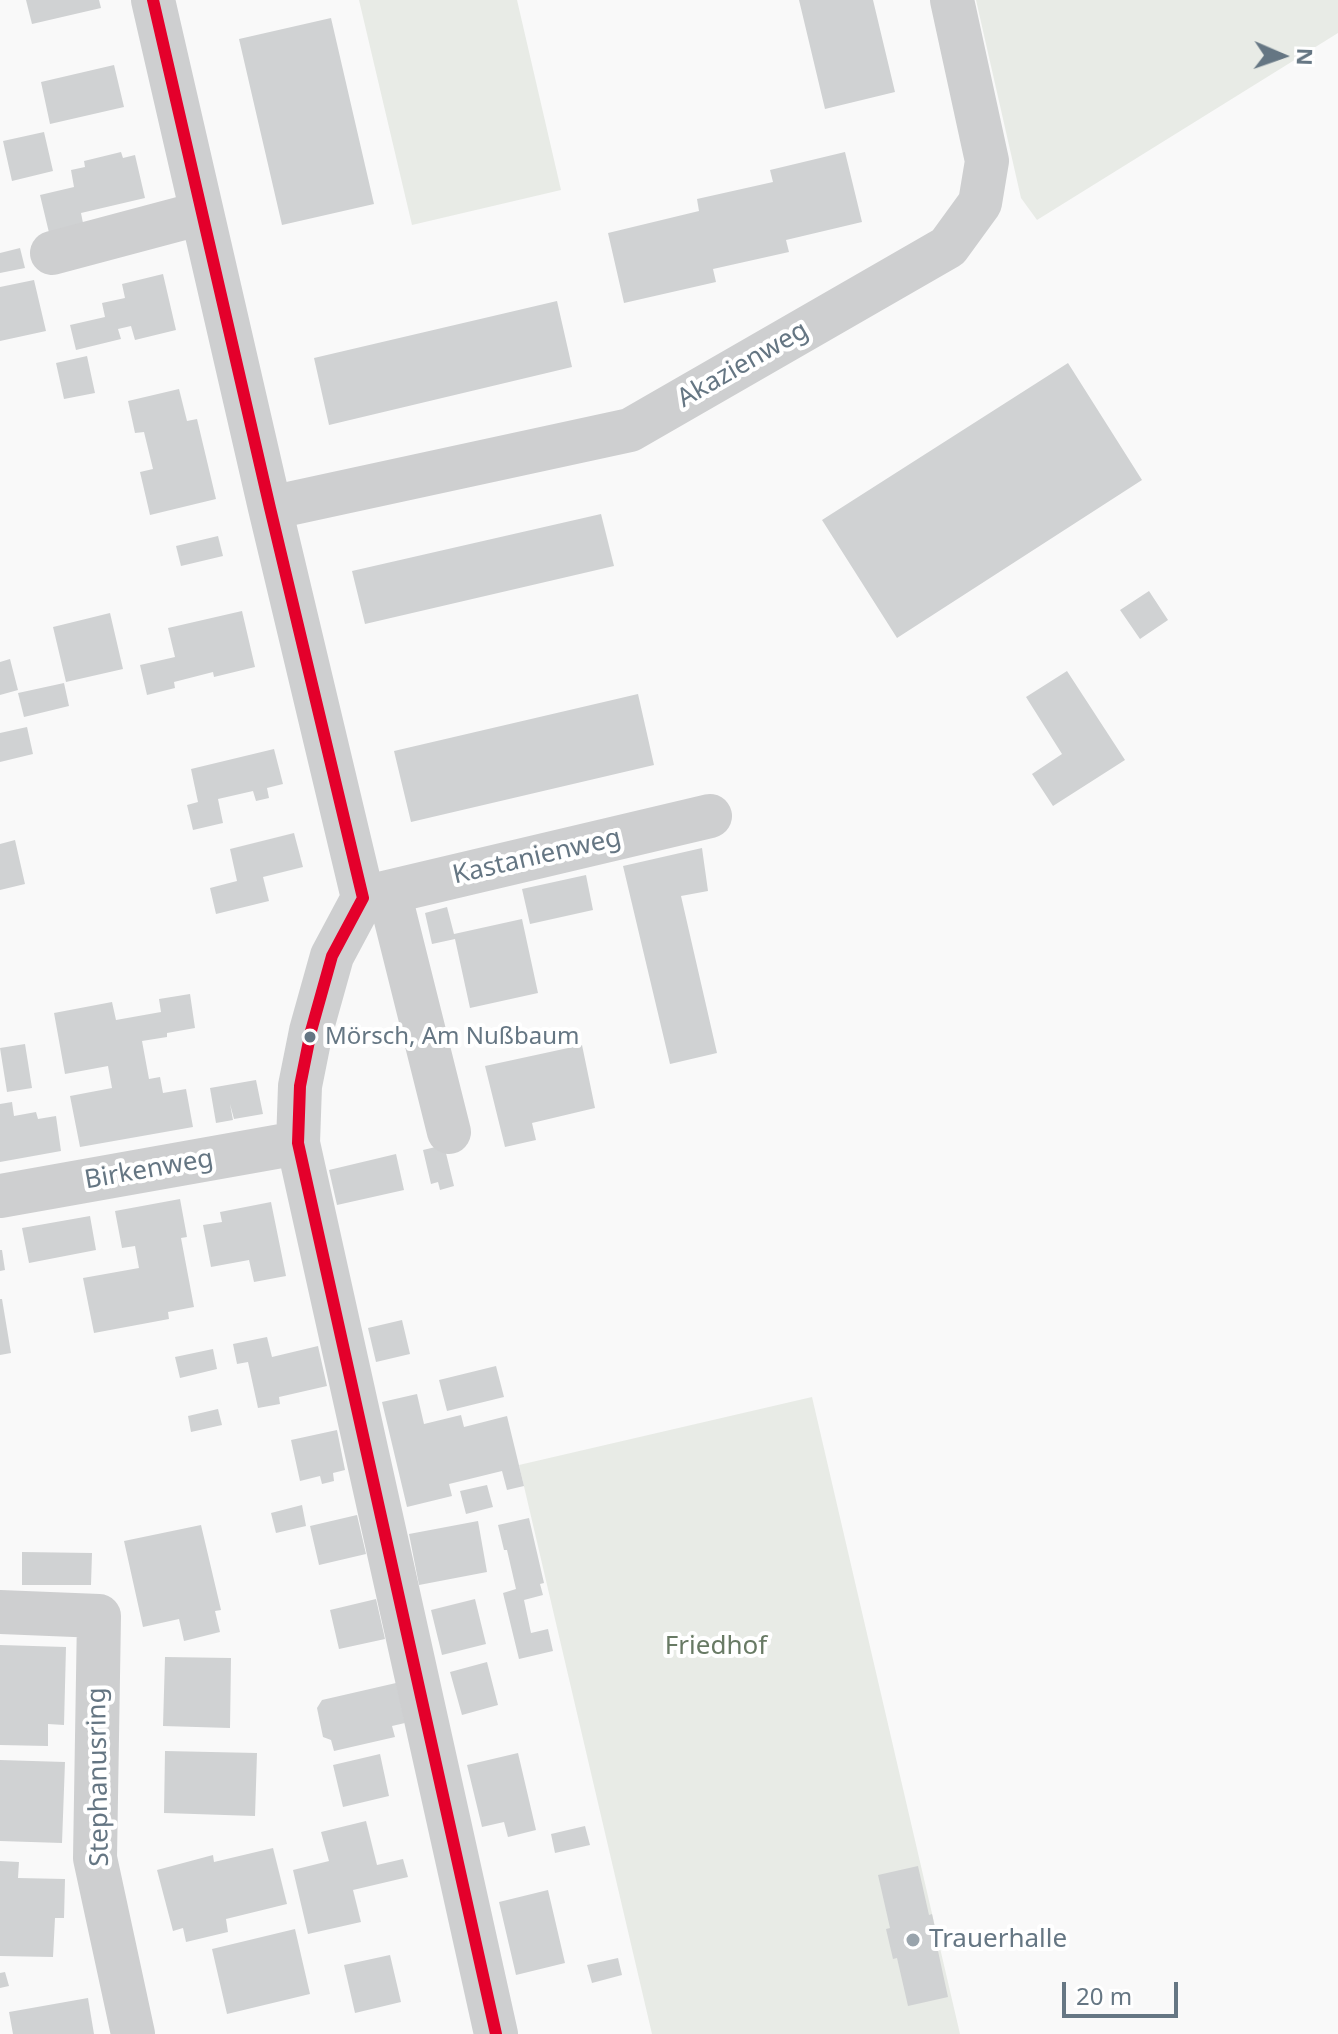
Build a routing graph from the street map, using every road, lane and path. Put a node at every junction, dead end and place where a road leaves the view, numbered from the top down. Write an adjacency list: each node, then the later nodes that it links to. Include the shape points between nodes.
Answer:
1 (153, 0): 3 (street)
2 (952, 0): 5 (street, Akazienweg, via 987,161 980,203 948,247 630,430)
3 (202, 213): 4 (street); 5 (street)
4 (52, 253)
5 (270, 508): 7 (street)
6 (710, 816): 7 (street, Kastanienweg)
7 (376, 895): 8 (street); 9 (street, via 332,956 300,1086)
8 (449, 1132)
9 (298, 1143): 10 (street, Birkenweg); 13 (street)
10 (0, 1196)
11 (0, 1612): 12 (street, Stephanusring, via 99,1616 95,1858)
12 (133, 2034)
13 (496, 2034)

